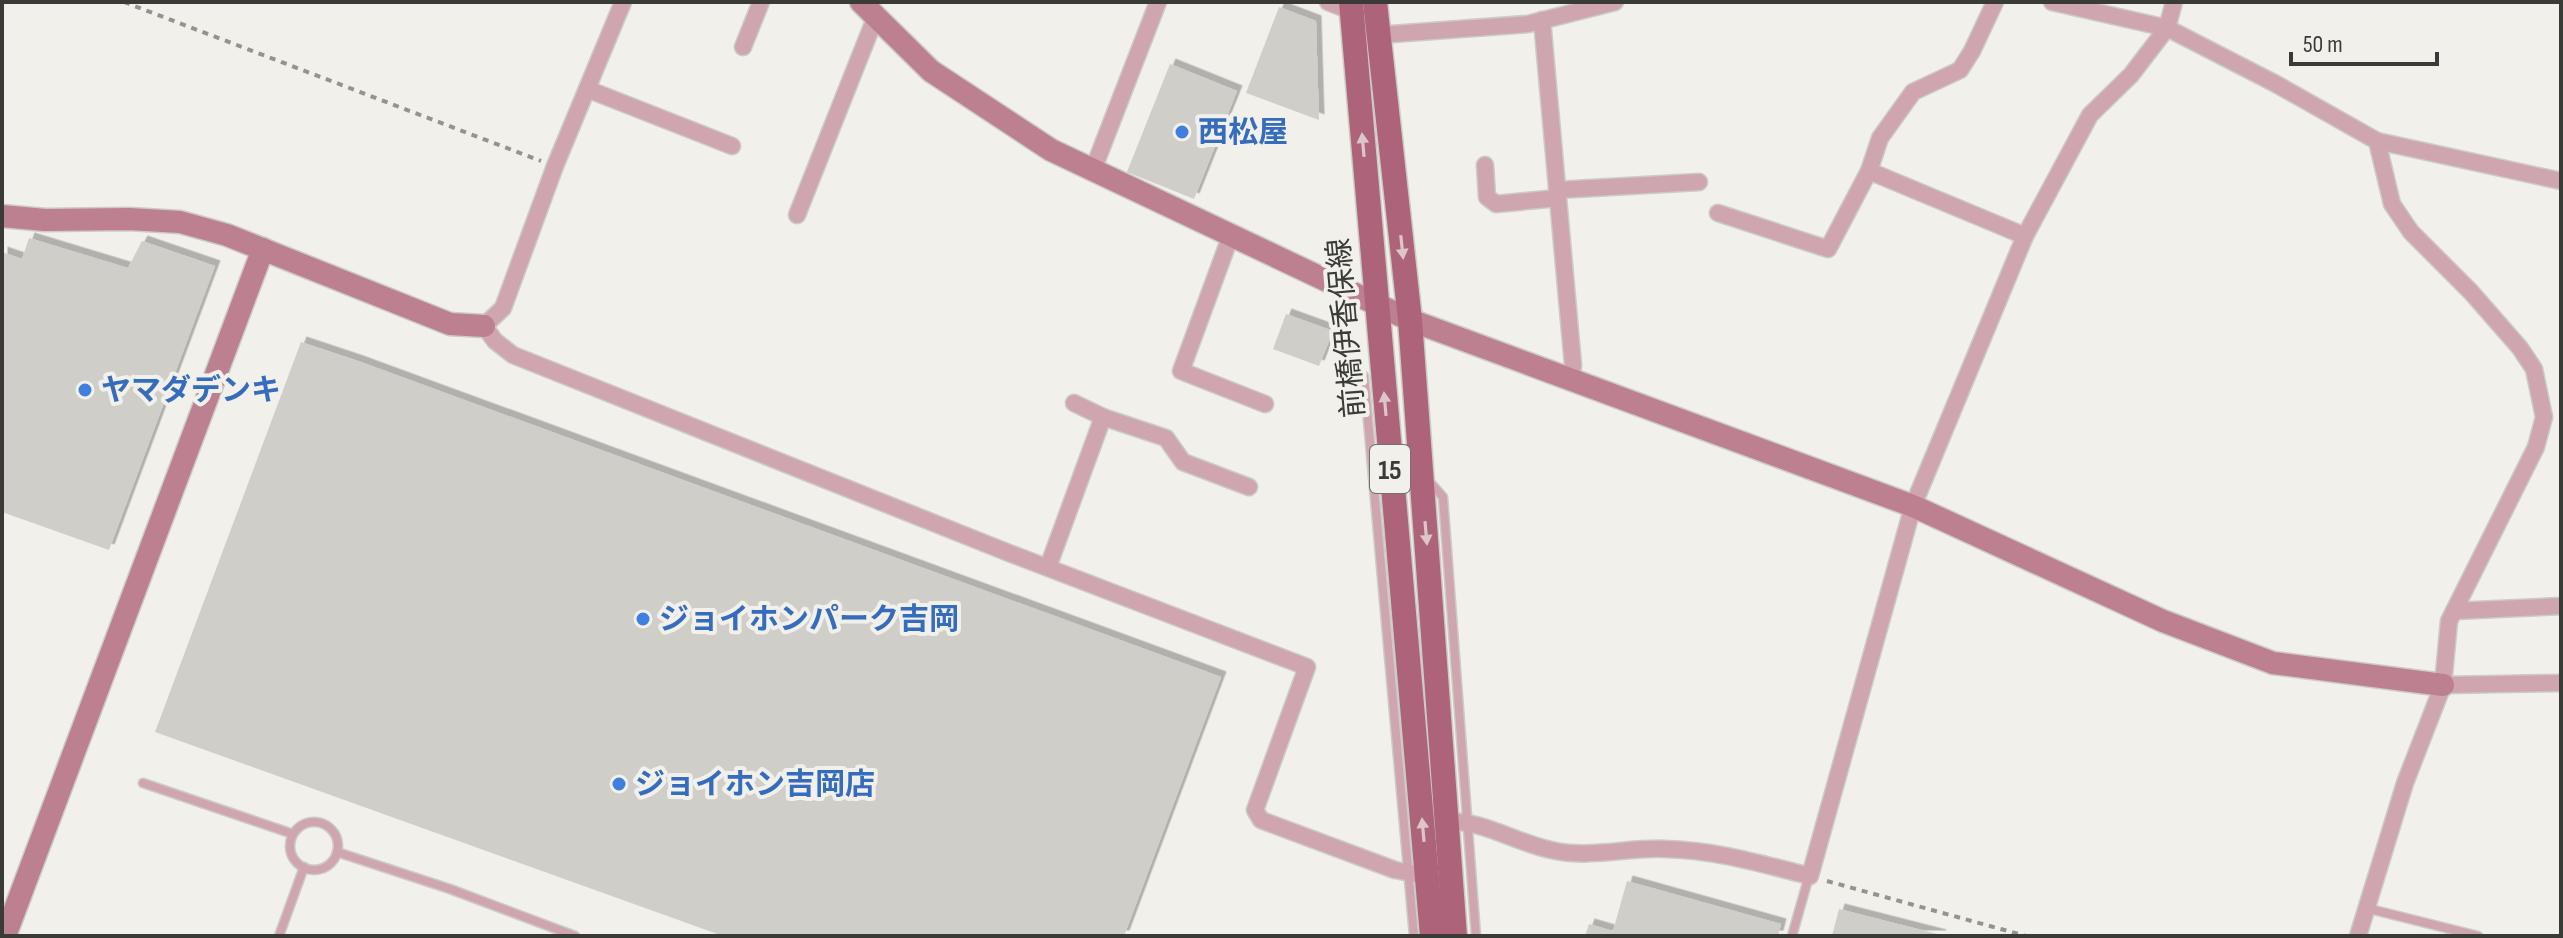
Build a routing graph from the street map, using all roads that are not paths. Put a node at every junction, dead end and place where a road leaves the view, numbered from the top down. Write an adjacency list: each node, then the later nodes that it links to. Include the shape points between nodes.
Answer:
1 (623, 2): 16 (street)
2 (761, 2): 15 (street)
3 (1158, 2): 20 (street)
4 (1328, 2): 10 (street)
5 (1375, 2): 14 (main road, 前橋伊香保線 / 15)
6 (1615, 2): 12 (street)
7 (1995, 2): 21 (street, via 1960,70 1913,92 1880,138)
8 (2052, 2): 13 (street)
9 (2174, 2): 13 (street)
10 (1351, 7): 31 (main road, 前橋伊香保線 / 15, one-way to 10)
11 (869, 9): 20 (street, via 931,71 1051,150); 26 (street)
12 (1542, 20): 14 (street); 24 (street)
13 (2167, 28): 17 (street); 29 (street, via 2131,75 2090,115)
14 (1378, 35): 32 (main road, 前橋伊香保線 / 15, one-way to 32)
15 (743, 47)
16 (587, 89): 18 (street); 33 (street, via 503,308)
17 (2377, 141): 22 (street); 44 (street, via 2392,204 2411,232 2520,348 2534,369 2544,417 2536,447)
18 (732, 146)
19 (1485, 165): 24 (street, via 1487,197 1496,204)
20 (1093, 170): 28 (street)
21 (1869, 171): 25 (street, via 1828,249); 29 (street)
22 (2561, 181)
23 (1699, 182): 24 (street)
24 (1558, 194): 35 (street)
25 (1718, 213)
26 (797, 215)
27 (2, 216): 30 (street, via 180,222)
28 (1231, 235): 31 (street); 37 (street, via 1181,371)
29 (2025, 236): 41 (street)
30 (263, 249): 33 (street, via 450,324); 56 (street)
31 (1376, 303): 32 (street); 40 (main road, 前橋伊香保線 / 15, one-way to 31)
32 (1410, 320): 35 (street); 47 (main road, 前橋伊香保線 / 15, via 1421,472)
33 (484, 326): 42 (street, via 513,355)
34 (1364, 376): 40 (lane)
35 (1571, 380): 41 (street)
36 (1074, 403): 38 (street)
37 (1265, 404)
38 (1103, 417): 39 (street, via 1166,438 1183,462); 42 (street)
39 (1249, 487)
40 (1384, 493): 47 (main road, 前橋伊香保線 / 15)
41 (1913, 506): 46 (street, via 2163,621 2273,663); 54 (street)
42 (1048, 567): 53 (street, via 1307,667 1255,810 1261,820)
43 (2561, 606): 44 (street)
44 (2454, 611): 46 (street)
45 (2561, 683): 46 (street)
46 (2443, 685): 55 (street)
47 (1429, 749): 49 (main road, 前橋伊香保線 / 15); 53 (main road, 前橋伊香保線 / 15)
48 (143, 783): 50 (lane)
49 (1457, 821): 54 (street, via 1550,850 1585,854 1664,848 1716,853); 61 (main road, 前橋伊香保線 / 15); 62 (lane)
50 (293, 834): 51 (lane, via 305,823 327,825 337,838); 52 (lane, via 290,849)
51 (337, 852): 52 (lane, via 327,866); 58 (lane)
52 (304, 867): 57 (lane)
53 (1418, 875): 59 (lane); 60 (main road, 前橋伊香保線 / 15)
54 (1810, 876): 63 (lane)
55 (2365, 908): 64 (street); 65 (lane)
56 (5, 936)
57 (279, 936)
58 (575, 936)
59 (1414, 936)
60 (1432, 936)
61 (1455, 936)
62 (1476, 936)
63 (1792, 936)
64 (2358, 936)
65 (2478, 936)

